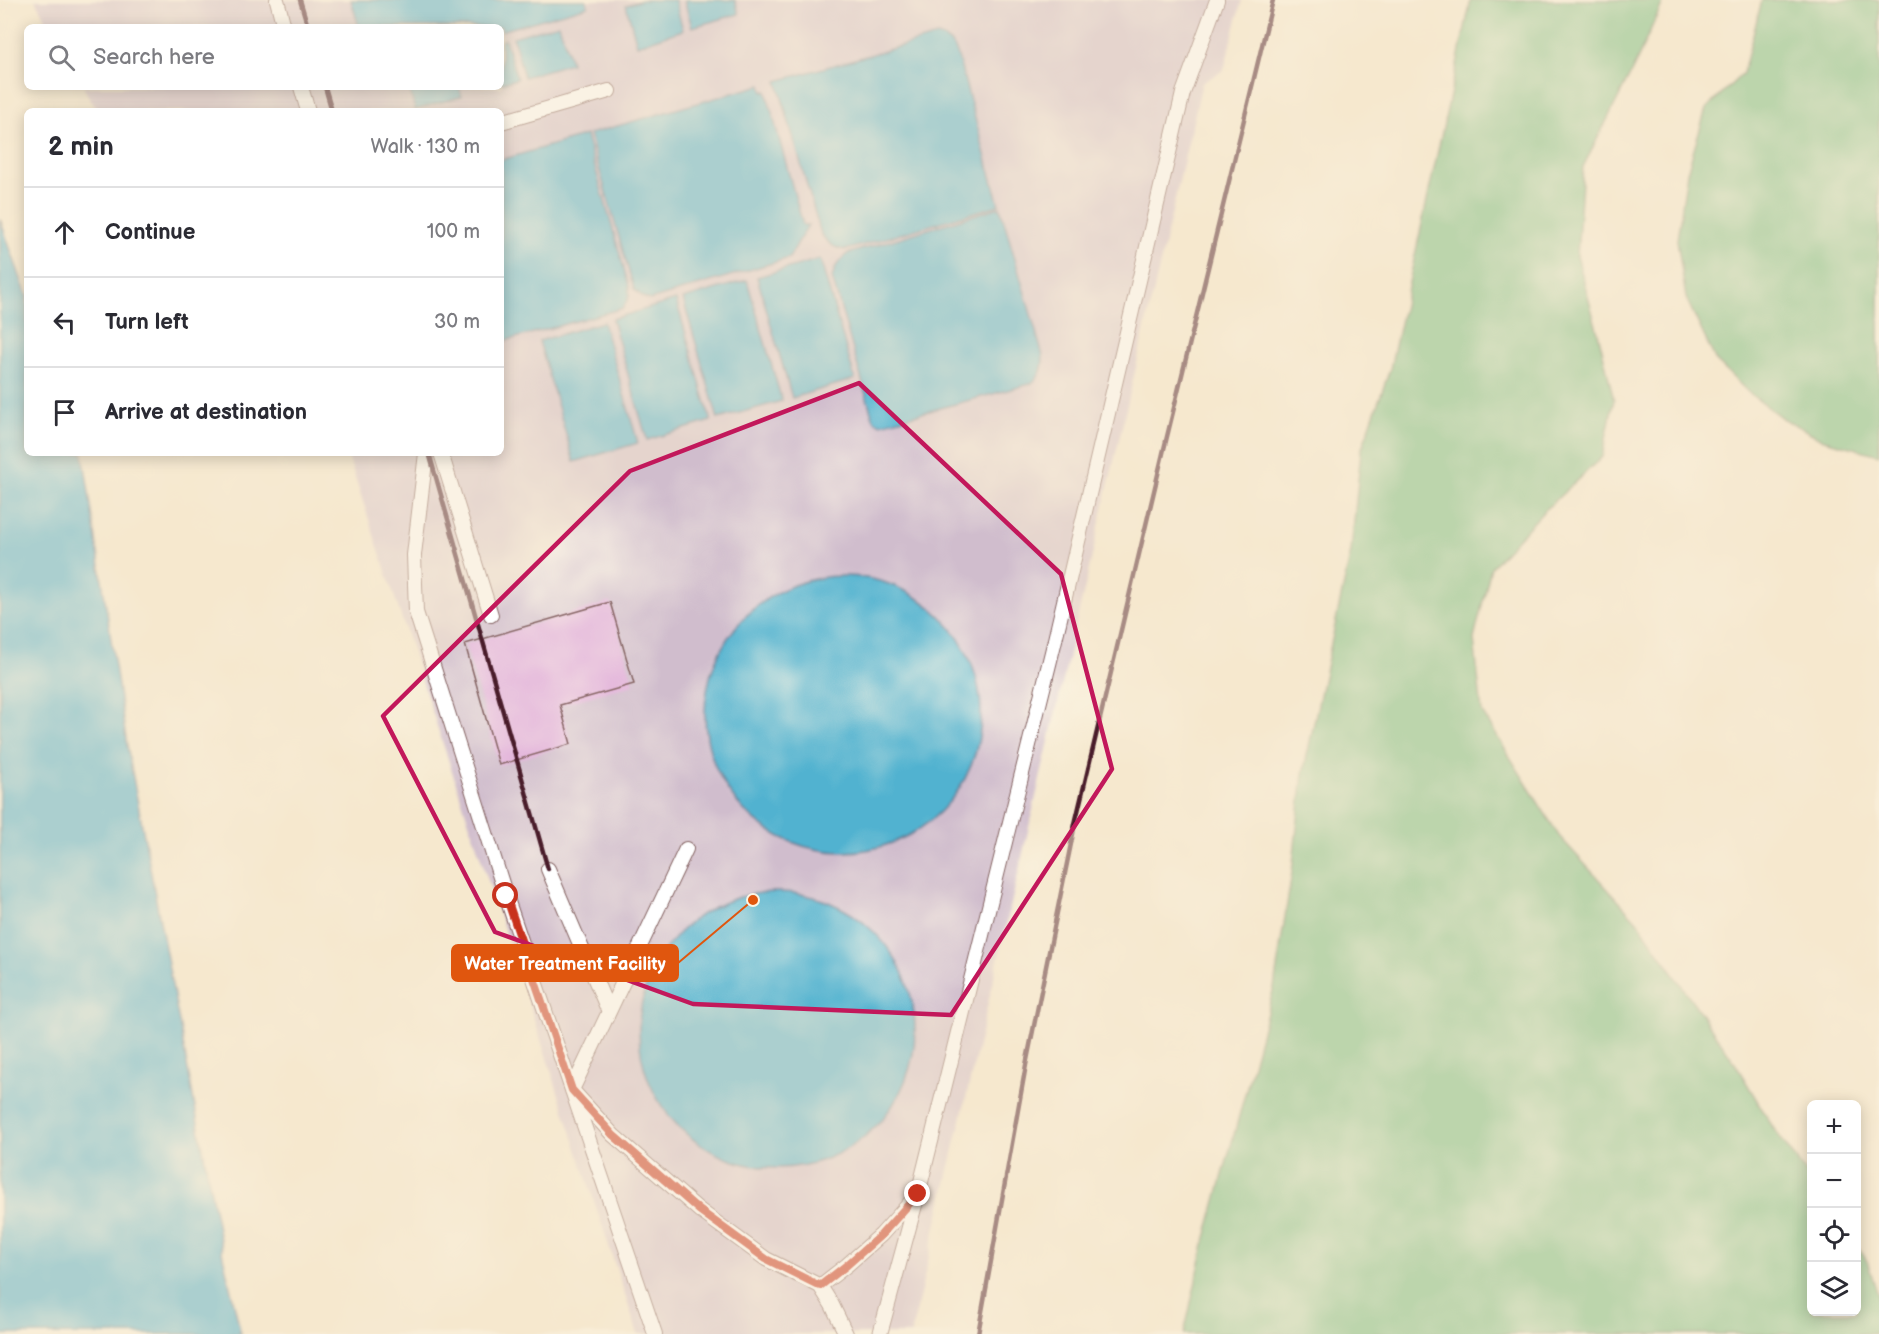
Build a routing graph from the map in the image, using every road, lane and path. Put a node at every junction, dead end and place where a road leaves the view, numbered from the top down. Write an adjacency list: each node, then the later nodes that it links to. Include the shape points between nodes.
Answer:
1 (277, 0): 3 (lane)
2 (1217, 0): 15 (lane, via 1183,93 1054,644)
3 (283, 24)
4 (302, 90): 6 (lane)
5 (609, 91): 7 (lane)
6 (307, 108)
7 (504, 121)
8 (426, 456): 14 (lane, via 414,555 416,612)
9 (442, 456): 10 (lane)
10 (491, 615)
11 (686, 849): 13 (lane)
12 (548, 869): 13 (lane)
13 (609, 1012): 14 (lane)
14 (572, 1090): 16 (lane, via 613,1135 699,1210 766,1259); 17 (lane)
15 (918, 1194): 16 (lane, via 881,1235); 19 (lane)
16 (820, 1286): 18 (lane)
17 (655, 1334)
18 (846, 1334)
19 (880, 1334)

